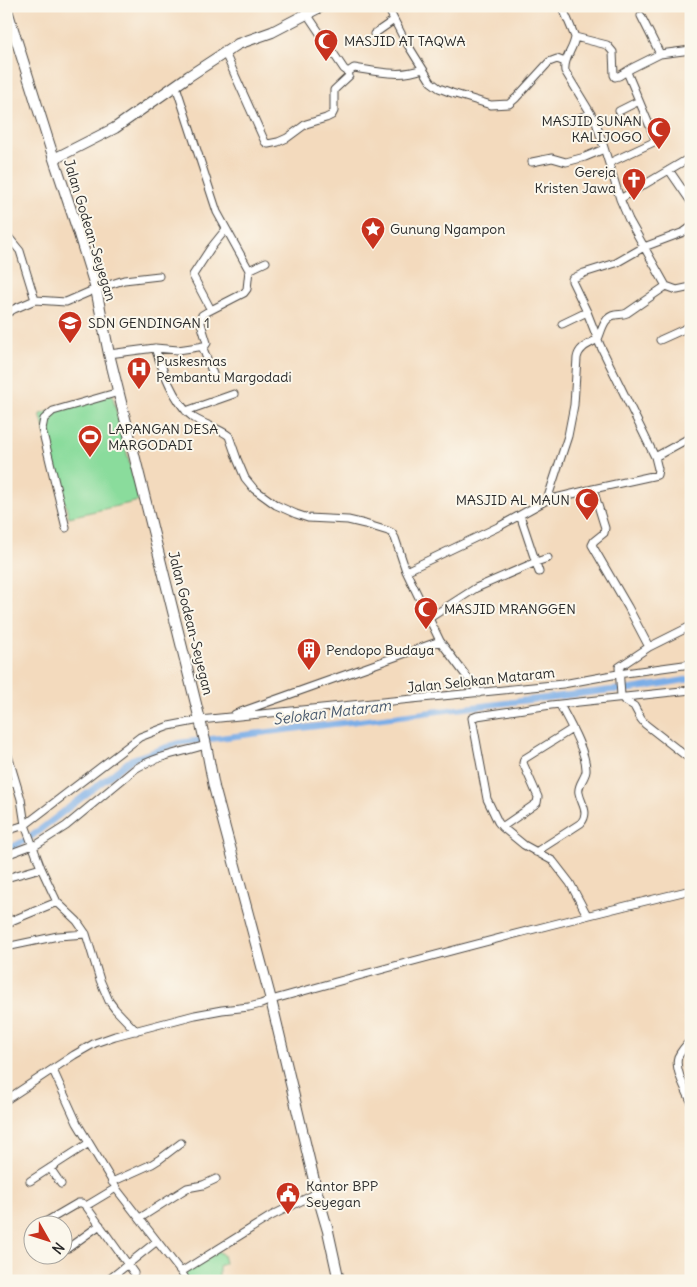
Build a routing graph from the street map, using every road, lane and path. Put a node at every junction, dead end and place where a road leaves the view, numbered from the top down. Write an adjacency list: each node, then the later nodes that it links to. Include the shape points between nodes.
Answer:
1 (322, 6): 5 (main road)
2 (387, 6): 7 (street)
3 (562, 6): 9 (street)
4 (6, 7): 24 (main road, Jalan Godean-Seyegan)
5 (307, 14): 11 (main road, via 268,34 238,44); 15 (street)
6 (641, 16): 12 (street)
7 (394, 20): 8 (street); 14 (street)
8 (374, 34)
9 (575, 36): 13 (street); 16 (street, via 607,44 613,52 614,75)
10 (691, 50): 12 (street)
11 (225, 53): 15 (street, via 268,144 287,138 306,124 332,116 334,90 348,77); 17 (main road)
12 (660, 54): 16 (street)
13 (565, 62): 14 (street, via 557,59 550,62 506,105 491,105 444,90 431,82); 20 (street, via 565,72)
14 (422, 69): 15 (street, via 412,73 385,73 354,68)
15 (348, 72)
16 (626, 72): 18 (street)
17 (176, 86): 24 (main road, via 115,128); 31 (street, via 217,212)
18 (639, 101): 19 (street); 26 (street, via 656,141)
19 (619, 112)
20 (590, 114): 21 (street); 22 (street, via 596,122)
21 (571, 121)
22 (604, 149): 25 (street, via 566,162 552,158); 26 (street)
23 (691, 157): 27 (street)
24 (54, 160): 39 (main road, Jalan Godean-Seyegan)
25 (532, 162)
26 (609, 163): 28 (street)
27 (669, 170): 28 (street); 29 (street)
28 (620, 199): 33 (street)
29 (691, 202)
30 (691, 228): 33 (street)
31 (226, 229): 35 (street); 41 (street, via 193,275)
32 (6, 234): 40 (street, via 20,251)
33 (644, 247): 37 (street); 42 (street, via 616,264 572,279)
34 (266, 262): 35 (street)
35 (249, 270): 41 (street, via 244,293)
36 (159, 276): 39 (street, via 124,280)
37 (666, 286): 38 (street, via 677,290); 46 (street, via 627,313 608,318)
38 (691, 287)
39 (96, 289): 40 (street, via 66,302); 50 (main road, Jalan Godean-Seyegan)
40 (35, 300): 43 (street)
41 (211, 310): 48 (street, via 200,320 207,343)
42 (587, 312): 44 (street); 46 (street)
43 (6, 314)
44 (562, 324)
45 (691, 326): 47 (street)
46 (598, 339): 56 (street); 58 (street, via 577,354 574,405 568,436)
47 (660, 340)
48 (202, 346): 49 (street, via 178,350); 51 (street)
49 (154, 348): 50 (street); 54 (street, via 170,386)
50 (109, 354): 52 (main road, Jalan Godean-Seyegan)
51 (213, 374)
52 (119, 392): 60 (street, via 53,411 44,419 42,429); 75 (main road, Jalan Godean-Seyegan)
53 (234, 394): 54 (street)
54 (186, 411): 62 (street, via 198,421 229,436 245,478 254,489 276,505 308,518 348,520 392,533)
55 (691, 437): 56 (street)
56 (655, 457): 57 (street, via 657,475)
57 (593, 489): 58 (street); 67 (street, via 605,530 592,545)
58 (547, 500): 59 (street)
59 (520, 516): 61 (street); 62 (street)
60 (66, 528)
61 (540, 560): 63 (street); 64 (street, via 476,588)
62 (406, 571): 64 (street)
63 (539, 572)
64 (428, 619): 66 (street)
65 (689, 627): 67 (street)
66 (440, 641): 71 (street); 74 (street)
67 (649, 647): 69 (street, via 620,665)
68 (691, 664): 69 (street, Jalan Selokan Mataram)
69 (618, 674): 71 (street, Jalan Selokan Mataram, via 564,684); 72 (street)
70 (691, 690): 72 (street)
71 (480, 693): 74 (street, Jalan Selokan Mataram)
72 (622, 697): 73 (street); 79 (street, via 634,706 642,721)
73 (560, 705): 76 (street); 83 (street, via 472,718 487,799)
74 (225, 718): 75 (street, Jalan Selokan Mataram)
75 (201, 723): 77 (main road, Jalan Godean-Seyegan); 82 (street, Jalan Selokan Mataram, via 169,726 140,736)
76 (572, 729): 83 (street, via 524,759 522,763 538,800); 86 (street, via 586,764 586,773 578,790 585,816 581,823)
77 (206, 744): 85 (street, via 142,765 66,826); 97 (main road, Jalan Godean-Seyegan, via 214,787)
78 (6, 749): 80 (street)
79 (691, 760)
80 (15, 781): 81 (street); 82 (street)
81 (6, 784)
82 (25, 825): 84 (street, Jalan Selokan Mataram); 85 (street)
83 (502, 827): 86 (street)
84 (6, 831)
85 (32, 845): 87 (street); 88 (street)
86 (536, 852): 93 (street, via 550,858 565,876)
87 (6, 855)
88 (41, 868): 89 (street); 91 (street)
89 (6, 878)
90 (691, 890): 93 (street)
91 (57, 902): 94 (street); 95 (street)
92 (6, 914): 94 (street)
93 (587, 915): 97 (street)
94 (8, 923)
95 (86, 934): 96 (street); 98 (street, via 109,1001)
96 (6, 946)
97 (271, 1000): 98 (street); 111 (main road, Jalan Godean-Seyegan)
98 (136, 1031): 100 (street, via 89,1046)
99 (691, 1040): 101 (street, via 678,1058 677,1068)
100 (53, 1070): 102 (street); 104 (street)
101 (687, 1084): 103 (street)
102 (6, 1100)
103 (691, 1101)
104 (89, 1143): 106 (street); 110 (street)
105 (181, 1143): 110 (street, via 160,1160)
106 (50, 1168): 108 (street); 109 (street)
107 (216, 1179): 114 (street, via 187,1188)
108 (30, 1181)
109 (61, 1184)
110 (114, 1185): 112 (street); 114 (street)
111 (317, 1193): 120 (street, via 270,1216); 125 (main road, Jalan Godean-Seyegan)
112 (86, 1206): 113 (street, via 78,1204); 115 (street)
113 (60, 1214)
114 (140, 1218): 116 (street)
115 (100, 1225): 117 (street); 118 (street)
116 (157, 1241): 118 (street); 120 (street)
117 (72, 1245)
118 (127, 1264): 119 (street); 121 (street)
119 (118, 1272): 122 (street); 123 (street)
120 (182, 1272): 124 (street)
121 (134, 1273)
122 (107, 1281)
123 (120, 1281)
124 (187, 1281)
125 (339, 1281)

